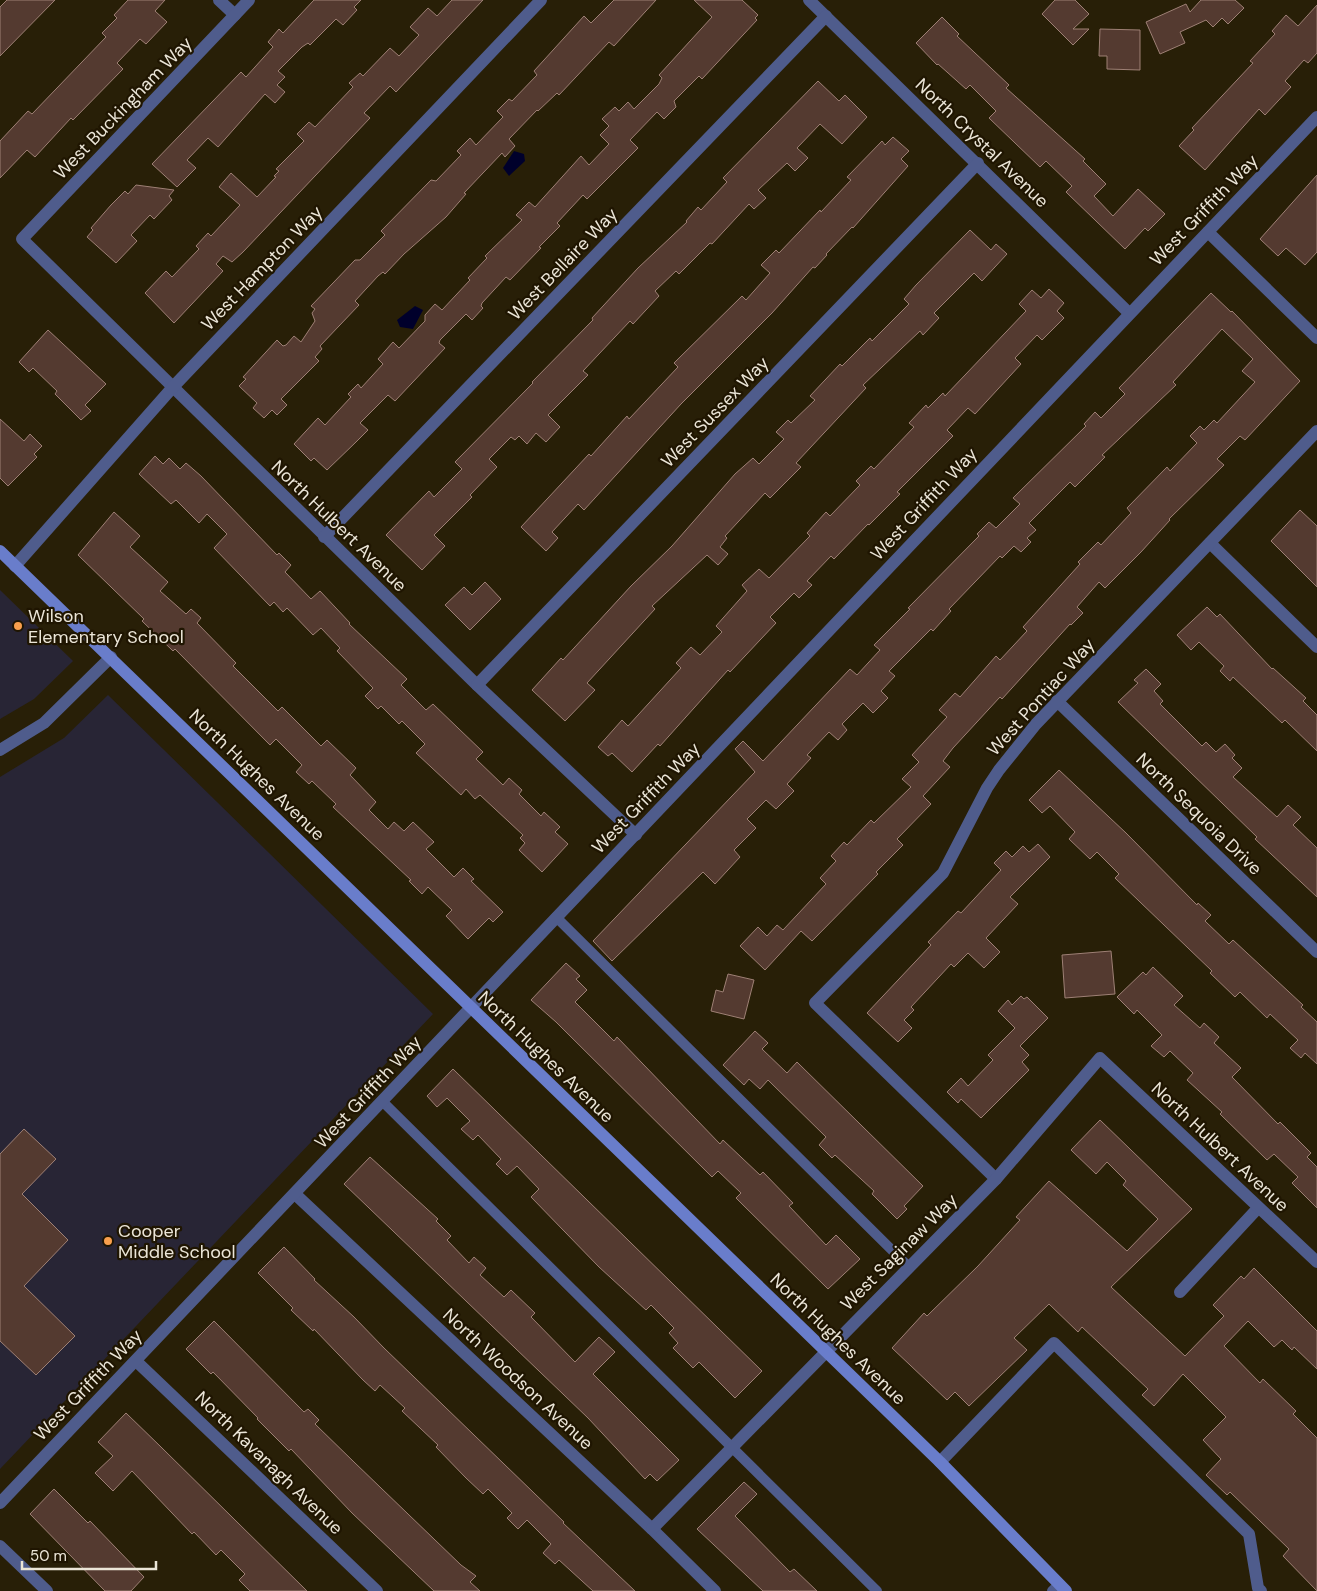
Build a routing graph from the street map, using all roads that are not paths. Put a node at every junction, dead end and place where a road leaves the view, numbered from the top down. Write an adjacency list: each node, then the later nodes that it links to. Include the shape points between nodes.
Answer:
1 (220, 0): 5 (street)
2 (249, 0): 5 (street, West Buckingham Way)
3 (541, 0): 13 (street, West Hampton Way)
4 (809, 0): 6 (street, North Crystal Avenue)
5 (235, 15): 10 (street, West Buckingham Way)
6 (826, 16): 8 (street, North Crystal Avenue); 15 (street, West Bellaire Way)
7 (1317, 117): 9 (street, West Griffith Way)
8 (978, 163): 11 (street, North Crystal Avenue); 21 (street, West Sussex Way)
9 (1208, 232): 11 (street, West Griffith Way); 12 (street)
10 (22, 239): 13 (street, North Hulbert Avenue)
11 (1129, 313): 24 (street, West Griffith Way)
12 (1317, 338)
13 (173, 387): 15 (street, North Hulbert Avenue); 18 (street, West Hampton Way)
14 (1317, 431): 16 (street, West Pontiac Way)
15 (324, 537): 21 (street, North Hulbert Avenue)
16 (1210, 543): 19 (street); 22 (street, West Pontiac Way)
17 (0, 551): 18 (street, North Hughes Avenue)
18 (15, 566): 20 (street, North Hughes Avenue)
19 (1317, 647)
20 (111, 657): 23 (street, via 44,723); 27 (street, North Hughes Avenue)
21 (477, 685): 24 (street, North Hulbert Avenue)
22 (1057, 701): 26 (street, North Sequoia Drive); 30 (street, West Pontiac Way, via 999,770 943,873 815,1004)
23 (0, 750)
24 (636, 834): 25 (street, West Griffith Way)
25 (556, 917): 27 (street, West Griffith Way); 34 (lane)
26 (1317, 952)
27 (471, 1009): 29 (street, West Griffith Way); 36 (street, North Hughes Avenue)
28 (1100, 1058): 30 (street, West Saginaw Way); 32 (street, North Hulbert Avenue)
29 (383, 1102): 31 (street, West Griffith Way); 38 (lane)
30 (996, 1179): 34 (street, West Saginaw Way)
31 (295, 1194): 37 (street, West Griffith Way); 41 (street, North Woodson Avenue)
32 (1258, 1208): 33 (street, North Hulbert Avenue); 35 (street)
33 (1317, 1262)
34 (909, 1267): 36 (street, West Saginaw Way)
35 (1180, 1292)
36 (825, 1351): 38 (street, West Saginaw Way); 39 (street, North Hughes Avenue)
37 (136, 1361): 40 (street, West Griffith Way); 45 (street, North Kavanagh Avenue)
38 (731, 1449): 41 (street, West Saginaw Way); 47 (lane)
39 (940, 1462): 43 (street, North Hughes Avenue); 48 (street, via 1054,1343 1249,1534)
40 (0, 1503)
41 (652, 1529): 46 (street, North Woodson Avenue)
42 (0, 1546): 44 (street)
43 (1059, 1589)
44 (47, 1591)
45 (378, 1591)
46 (715, 1591)
47 (877, 1591)
48 (1261, 1591)

